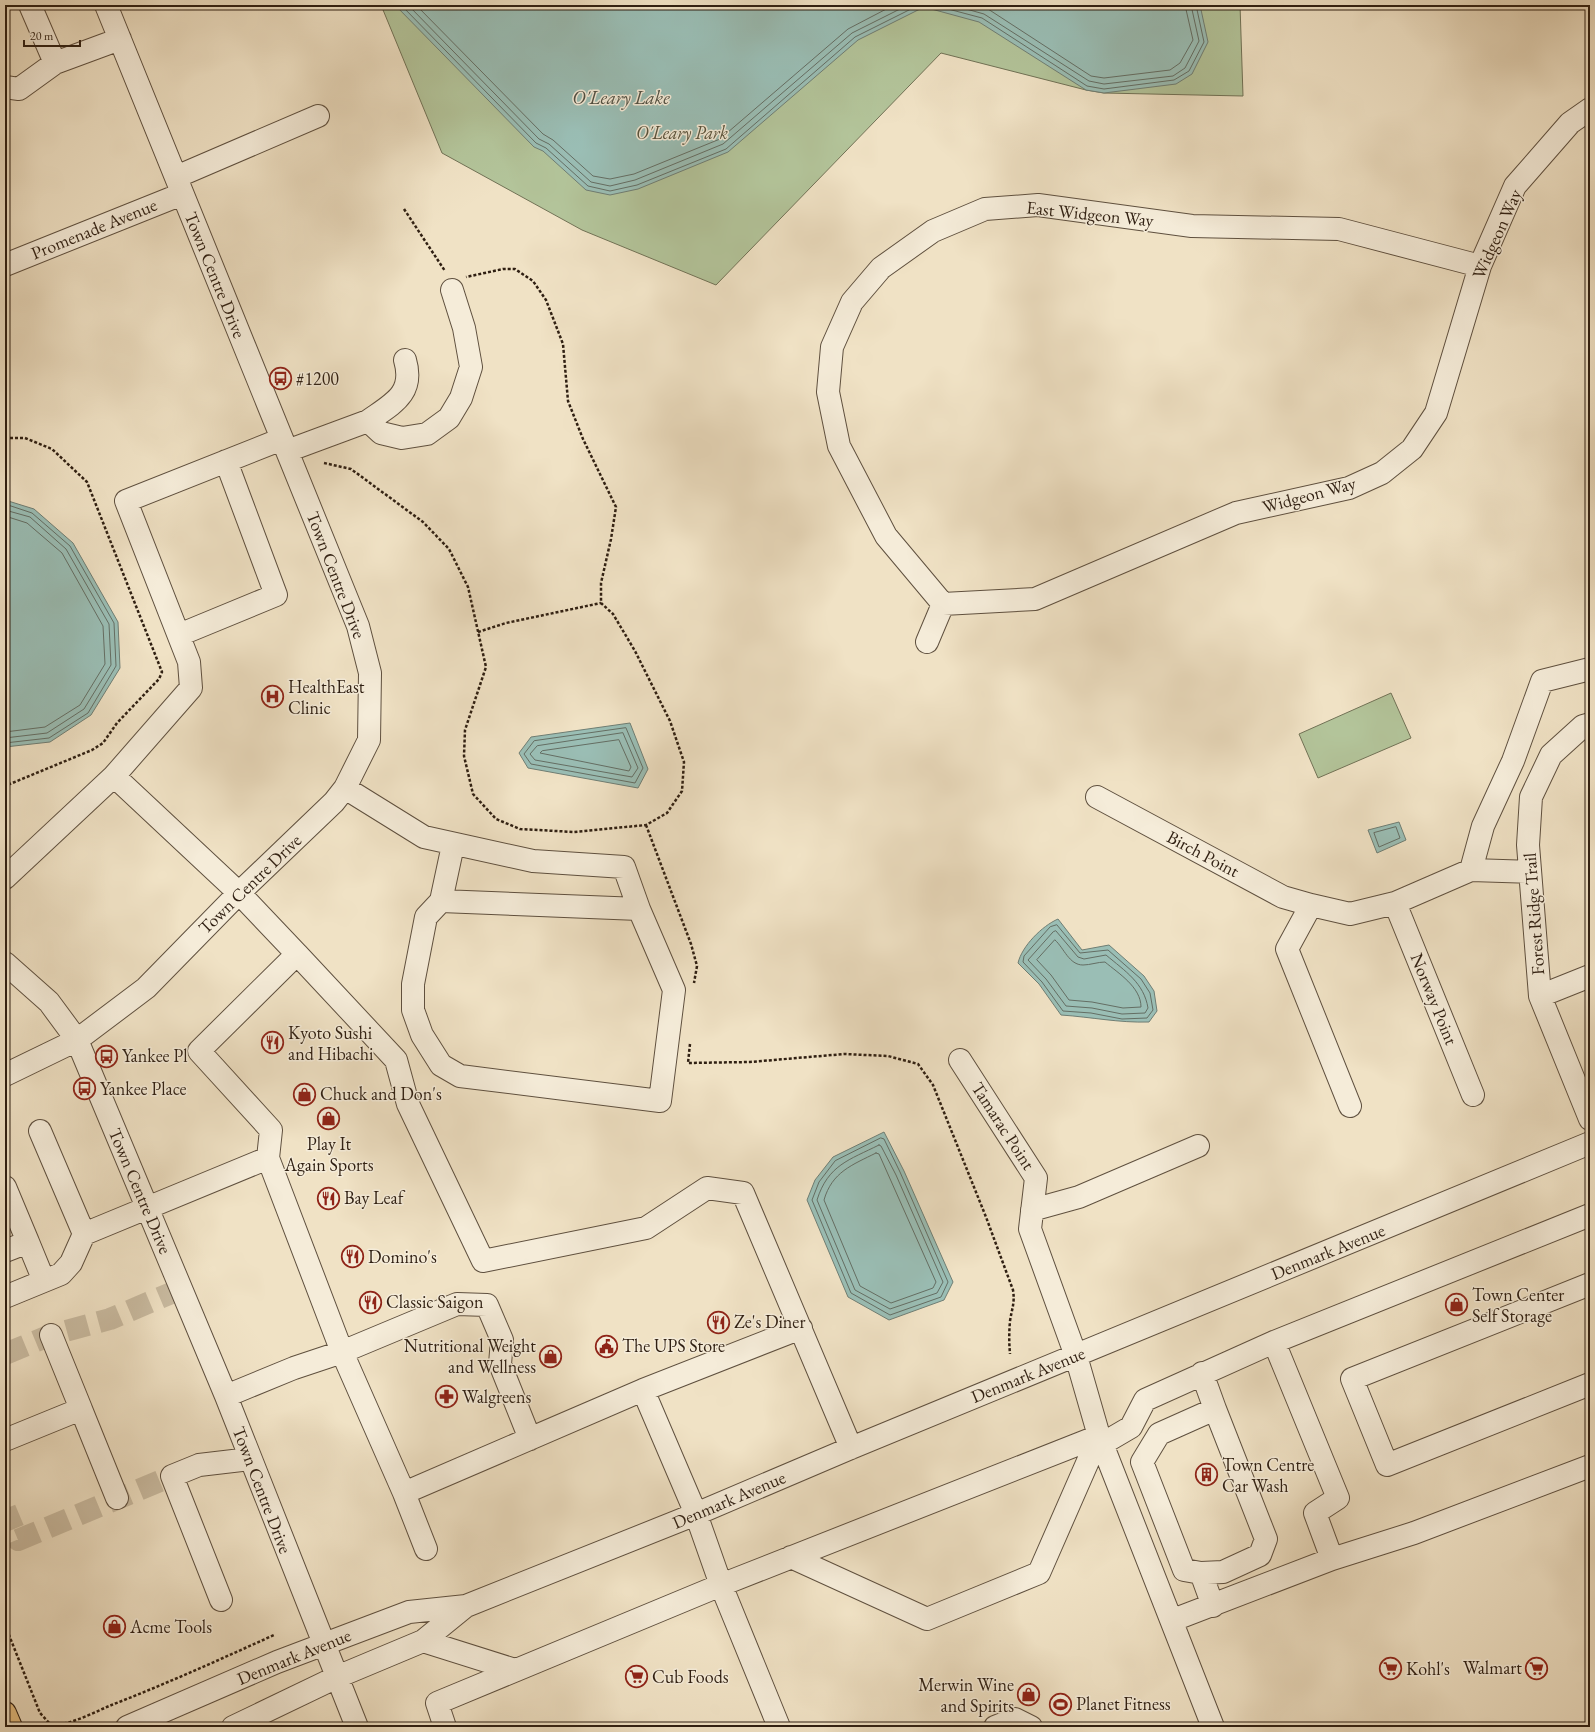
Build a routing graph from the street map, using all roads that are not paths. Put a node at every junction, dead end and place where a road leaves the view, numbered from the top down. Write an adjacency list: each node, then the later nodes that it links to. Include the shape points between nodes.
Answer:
1 (30, 5): 4 (street)
2 (106, 5): 3 (street, Town Centre Drive)
3 (120, 39): 4 (street); 8 (street, Town Centre Drive)
4 (55, 63): 5 (street, via 19,89)
5 (5, 87)
6 (1590, 109): 10 (street, Widgeon Way, via 1570,123 1516,186)
7 (318, 116): 8 (street, Promenade Avenue)
8 (179, 186): 9 (street, Promenade Avenue); 14 (street, Town Centre Drive)
9 (5, 265)
10 (1480, 266): 16 (street, Widgeon Way, via 1436,413 1412,449 1382,473 1349,488 1236,513 1035,600); 16 (street, East Widgeon Way, via 1339,228 1192,226 1038,205 985,209 932,231 881,268 852,302 832,346 828,392 839,446 886,536)
11 (450, 285): 13 (street, via 464,328 471,367 461,398 449,418 426,434 402,438 382,433)
12 (405, 360): 13 (street, via 408,372 407,386 398,399)
13 (368, 421): 14 (street)
14 (285, 445): 15 (street); 22 (street, Town Centre Drive, via 358,626 370,673 369,740)
15 (226, 461): 17 (street, via 276,595); 17 (street, via 126,501)
16 (943, 604): 18 (street)
17 (179, 635): 21 (street, via 189,662 191,688)
18 (927, 642)
19 (1590, 669): 25 (street, via 1542,681 1513,761 1483,826)
20 (1590, 724): 26 (street, Forest Ridge Trail, via 1583,726 1551,755 1530,797)
21 (114, 776): 27 (street); 28 (street)
22 (345, 788): 24 (street, via 424,837); 28 (street, Town Centre Drive, via 334,802)
23 (1097, 797): 31 (street, Birch Point, via 1283,898)
24 (453, 845): 29 (street); 32 (street, via 533,861 624,867)
25 (1471, 870): 26 (street, Birch Point); 30 (street, Birch Point)
26 (1530, 872): 36 (street, Forest Ridge Trail)
27 (5, 878)
28 (239, 893): 33 (street); 37 (street, Town Centre Drive, via 146,988)
29 (442, 901): 32 (street); 32 (street, via 426,917 412,984 413,1010 422,1035 440,1065 460,1076 660,1101 674,990)
30 (1395, 903): 31 (street, Birch Point, via 1350,914); 40 (street, Norway Point)
31 (1311, 905): 41 (street, via 1287,948)
32 (640, 909)
33 (297, 954): 46 (street, via 199,1051 271,1130); 57 (street, via 396,1060 408,1104 483,1261 646,1228 707,1188 743,1193)
34 (5, 963): 37 (street, via 49,1002)
35 (1590, 976): 36 (street)
36 (1540, 996): 42 (street, Forest Ridge Trail)
37 (77, 1040): 39 (street); 48 (street, Town Centre Drive)
38 (960, 1060): 49 (street, Tamarac Point, via 1036,1178)
39 (5, 1075)
40 (1473, 1095)
41 (1350, 1106)
42 (1590, 1119)
43 (40, 1131): 51 (street)
44 (1590, 1143): 61 (street, Denmark Avenue)
45 (1198, 1146): 49 (street, via 1079,1197)
46 (268, 1158): 48 (street); 60 (street)
47 (5, 1187): 52 (street)
48 (147, 1208): 51 (street); 65 (street, Town Centre Drive)
49 (1032, 1210): 61 (street, Tamarac Point, via 1030,1229)
50 (1590, 1215): 59 (street)
51 (84, 1234): 54 (street, via 71,1263 61,1274)
52 (28, 1242): 53 (street); 54 (street)
53 (5, 1251)
54 (44, 1281): 56 (street)
55 (1590, 1284): 63 (street, via 1352,1379 1387,1465)
56 (5, 1297)
57 (801, 1328): 64 (street); 71 (street)
58 (51, 1335): 66 (street)
59 (1274, 1342): 62 (street); 79 (street, via 1338,1498 1315,1513)
60 (342, 1352): 65 (street, via 294,1368); 68 (street, via 457,1304 487,1305 502,1340 500,1364); 74 (street)
61 (1076, 1356): 70 (street, Tamarac Point); 71 (street, Denmark Avenue)
62 (1202, 1373): 67 (street); 70 (street, via 1145,1400 1131,1427)
63 (1590, 1384)
64 (643, 1390): 68 (street); 76 (street)
65 (226, 1396): 72 (street, Town Centre Drive)
66 (81, 1409): 69 (street); 75 (street)
67 (1214, 1409): 80 (street, via 1266,1539 1260,1555 1223,1572); 80 (street, via 1159,1434 1142,1462 1184,1570)
68 (530, 1439): 74 (street)
69 (5, 1440)
70 (1101, 1440): 78 (street); 78 (street, via 1039,1573 927,1619); 85 (street, Tamarac Point)
71 (852, 1448): 76 (street, Denmark Avenue)
72 (250, 1459): 82 (street, via 199,1465 172,1476); 87 (street, Town Centre Drive)
73 (1590, 1466): 79 (street, via 1414,1533)
74 (404, 1493): 77 (street)
75 (117, 1498)
76 (696, 1514): 81 (street); 83 (street, Denmark Avenue)
77 (426, 1549)
78 (791, 1557): 81 (street)
79 (1332, 1559): 84 (street)
80 (1201, 1573): 84 (street)
81 (721, 1584): 88 (street); 96 (street)
82 (221, 1600)
83 (466, 1606): 86 (street, Denmark Avenue); 87 (street, Denmark Avenue, via 409,1612)
84 (1213, 1606): 85 (street)
85 (1173, 1620): 99 (street, Tamarac Point)
86 (423, 1641): 88 (street); 89 (street, Denmark Avenue)
87 (323, 1644): 89 (street, Town Centre Drive); 92 (street, Denmark Avenue)
88 (515, 1670): 95 (street, via 437,1703)
89 (337, 1677): 93 (street, Denmark Avenue); 94 (street, Town Centre Drive)
90 (5, 1713): 91 (main road)
91 (11, 1727)
92 (127, 1727)
93 (233, 1727)
94 (357, 1727)
95 (445, 1727)
96 (780, 1727)
97 (995, 1727): 98 (street, via 1015,1719)
98 (1030, 1727)
99 (1213, 1727)

